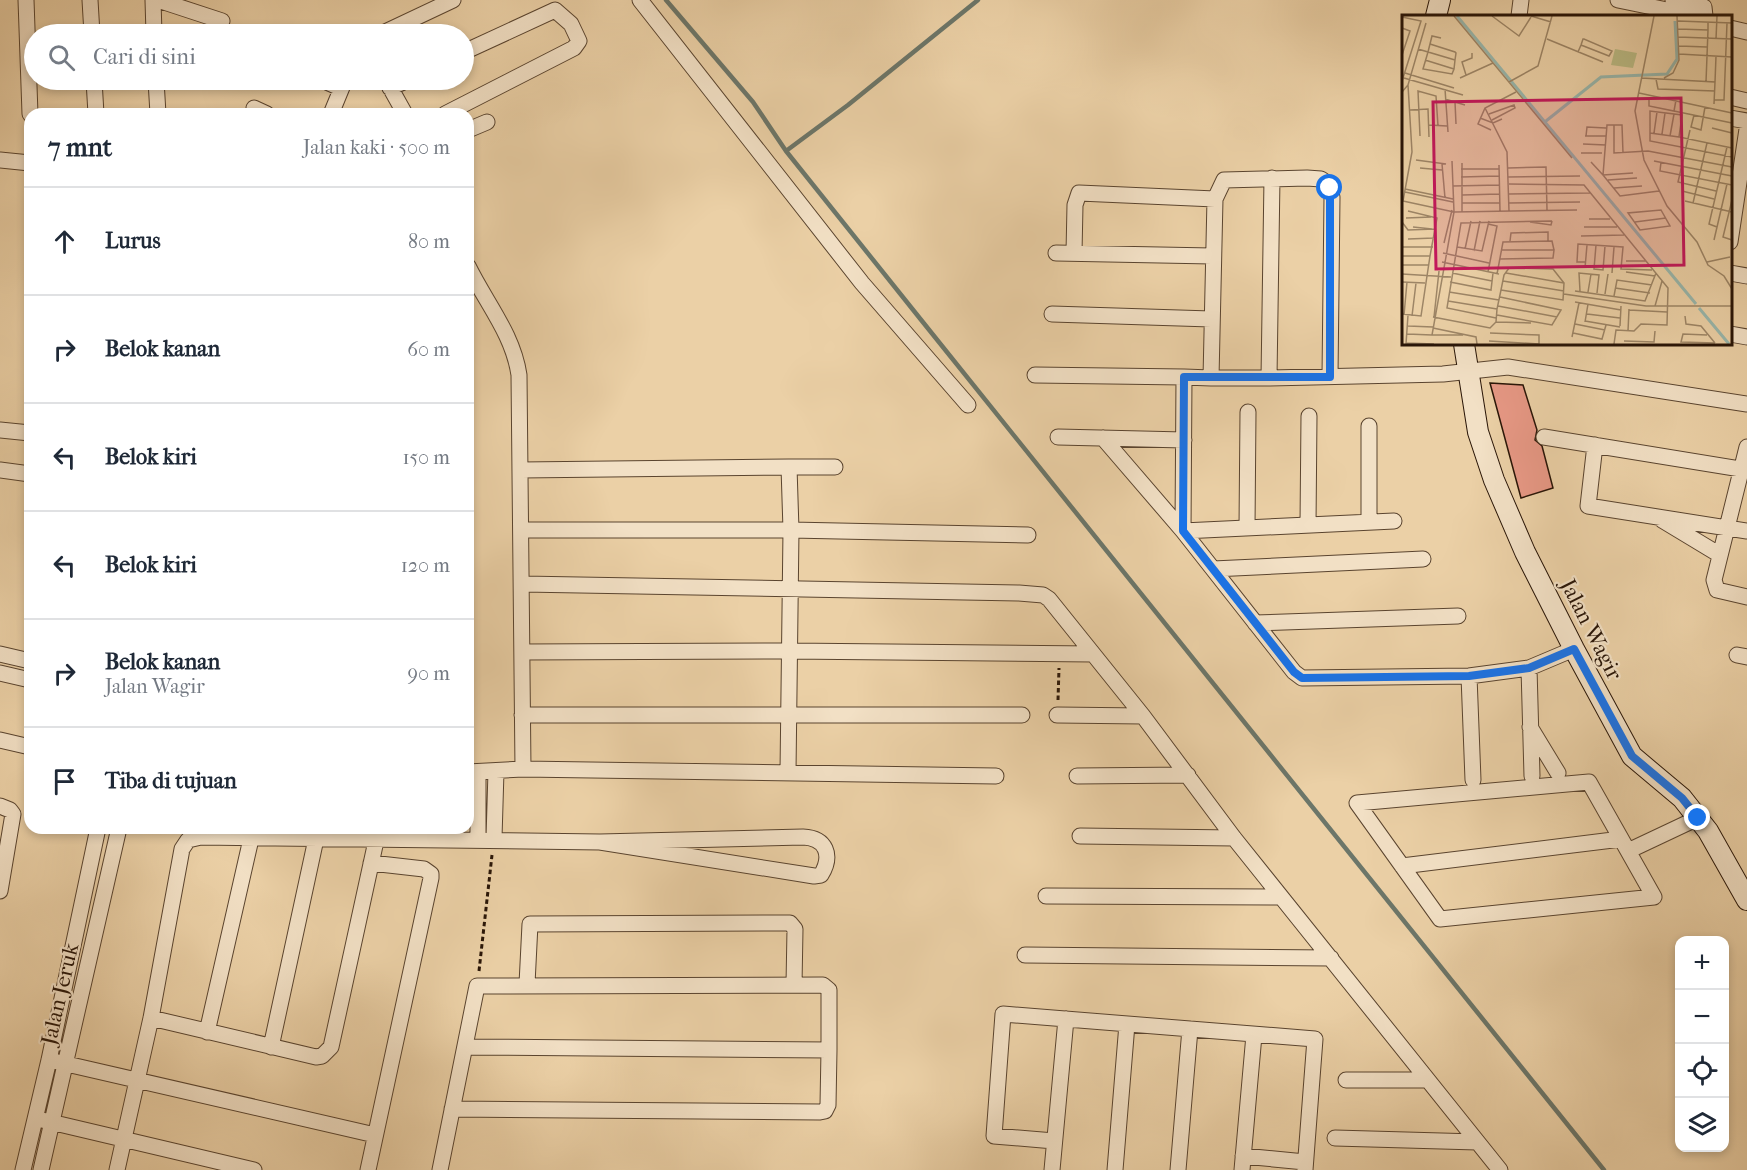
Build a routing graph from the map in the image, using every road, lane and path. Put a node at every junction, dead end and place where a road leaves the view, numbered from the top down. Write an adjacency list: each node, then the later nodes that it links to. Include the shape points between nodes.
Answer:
1 (26, 0): 16 (street)
2 (90, 0): 17 (street)
3 (153, 0): 18 (street)
4 (158, 0): 15 (street)
5 (453, 0): 19 (street)
6 (640, 0): 64 (street, via 862,283)
7 (1440, 0): 11 (street)
8 (1521, 0): 12 (street)
9 (1618, 0): 13 (street)
10 (1673, 0): 14 (street, via 1704,7)
11 (1436, 15)
12 (1519, 15)
13 (1691, 15)
14 (1706, 15)
15 (222, 21)
16 (27, 24)
17 (91, 24)
18 (154, 24)
19 (402, 24)
20 (1732, 28): 21 (street)
21 (1747, 32)
22 (474, 47): 35 (street, via 555,10 571,24 579,41 574,48)
23 (29, 90): 30 (street)
24 (95, 90): 31 (street)
25 (157, 90): 32 (street)
26 (340, 90): 33 (street)
27 (391, 90): 34 (street)
28 (1732, 97): 29 (street)
29 (1747, 101)
30 (30, 108)
31 (96, 108)
32 (158, 108)
33 (333, 108)
34 (402, 108)
35 (457, 108)
36 (1732, 118): 37 (street)
37 (1747, 121)
38 (487, 122): 39 (street)
39 (474, 127)
40 (1747, 129): 45 (street)
41 (0, 160): 42 (street)
42 (24, 162)
43 (1272, 178): 44 (street, via 1224,180); 60 (street, via 1321,179 1330,188); 62 (street)
44 (1215, 199): 47 (street, via 1079,193); 48 (street)
45 (1732, 235)
46 (1056, 253): 47 (street)
47 (1074, 253): 48 (street)
48 (1212, 256): 53 (street)
49 (1732, 273): 50 (street)
50 (1747, 276)
51 (474, 278): 80 (street, via 508,334 517,358)
52 (1052, 314): 53 (street)
53 (1211, 319): 61 (street)
54 (1732, 334): 55 (street)
55 (1747, 337)
56 (1464, 345): 57 (street, Jalan Wagir)
57 (1468, 370): 60 (street); 63 (street, via 1508,367); 101 (street, Jalan Wagir, via 1478,432 1494,480)
58 (1035, 375): 59 (street)
59 (1184, 377): 61 (street); 73 (street)
60 (1330, 377): 62 (street)
61 (1211, 378): 62 (street)
62 (1269, 378)
63 (1747, 404)
64 (968, 405)
65 (1248, 412): 87 (street)
66 (1309, 416): 85 (street)
67 (1369, 426): 84 (street)
68 (0, 430): 69 (street)
69 (24, 432)
70 (1058, 437): 72 (street)
71 (1544, 437): 74 (street)
72 (1103, 438): 73 (street); 90 (street)
73 (1184, 440): 90 (street)
74 (1595, 445): 78 (street); 82 (street, via 1588,506)
75 (1747, 447): 78 (street)
76 (789, 467): 77 (street); 80 (street); 89 (street)
77 (835, 467)
78 (1744, 469): 86 (street)
79 (0, 470): 81 (street)
80 (521, 470): 88 (street)
81 (24, 473)
82 (1654, 515): 86 (street); 93 (street)
83 (1394, 521): 84 (street)
84 (1369, 522): 85 (street)
85 (1308, 525): 87 (street)
86 (1726, 526): 91 (street); 93 (street)
87 (1247, 528): 90 (street)
88 (522, 530): 89 (street); 96 (street)
89 (791, 530): 92 (street); 97 (street)
90 (1183, 531): 95 (street)
91 (1747, 531)
92 (1028, 535)
93 (1720, 555): 98 (street, via 1714,586)
94 (1423, 559): 95 (street)
95 (1213, 569): 100 (street)
96 (523, 584): 97 (street); 103 (street)
97 (790, 590): 102 (street); 105 (street, via 1043,595 1055,604)
98 (1747, 597)
99 (1458, 616): 100 (street)
100 (1255, 623): 110 (street, via 1302,678)
101 (1574, 649): 108 (street); 132 (street, Jalan Wagir, via 1632,756 1682,798)
102 (789, 651): 103 (street); 106 (street); 112 (street)
103 (522, 652): 113 (street)
104 (0, 654): 107 (street)
105 (1093, 654): 106 (street); 116 (street)
106 (1059, 655): 115 (path)
107 (24, 660)
108 (1529, 668): 110 (street); 117 (street)
109 (0, 673): 111 (street)
110 (1469, 676): 129 (street)
111 (24, 679)
112 (789, 713): 113 (street); 114 (street); 123 (street)
113 (522, 715): 120 (street)
114 (1022, 715)
115 (1058, 715): 116 (street)
116 (1143, 716): 125 (street)
117 (1530, 727): 124 (street); 127 (street)
118 (0, 740): 119 (street)
119 (24, 746)
120 (523, 769): 121 (street); 123 (street)
121 (496, 771): 122 (street); 136 (street)
122 (474, 772)
123 (788, 772): 126 (street)
124 (1558, 773)
125 (1188, 775): 128 (street); 137 (street)
126 (996, 776)
127 (1532, 776)
128 (1077, 777)
129 (1473, 780)
130 (474, 785): 140 (street)
131 (0, 806): 146 (street, via 13,814)
132 (1698, 818): 143 (street); 149 (street, Jalan Wagir)
133 (97, 834): 164 (street, Jalan Jeruk)
134 (118, 834): 165 (street, Jalan Jeruk)
135 (1080, 836): 137 (street)
136 (494, 838): 140 (street); 142 (street); 154 (path)
137 (1234, 838): 148 (street)
138 (251, 839): 139 (street); 155 (street, via 195,837 182,849); 159 (street)
139 (316, 839): 141 (street); 161 (street)
140 (478, 839): 141 (street)
141 (376, 841): 144 (street)
142 (600, 842): 142 (street, via 816,838 825,848 825,861 824,870 814,876)
143 (1625, 845): 145 (street); 145 (street, via 1654,897 1440,919); 145 (street, via 1589,782 1357,803)
144 (371, 863): 161 (street, via 331,1047 316,1057); 172 (street, via 424,869 431,874)
145 (1402, 866)
146 (0, 891)
147 (1046, 896): 148 (street)
148 (1281, 897): 151 (street)
149 (1747, 900)
150 (1025, 955): 151 (street)
151 (1331, 958): 168 (street)
152 (527, 984): 153 (street); 153 (street, via 529,927 533,924 790,923 795,928); 154 (street)
153 (794, 985): 163 (street, via 823,986 829,990)
154 (477, 986): 162 (street)
155 (151, 1018): 159 (street); 166 (street)
156 (1066, 1019): 157 (street); 175 (street); 175 (street, via 1004,1014 994,1136)
157 (1127, 1024): 158 (street); 186 (street)
158 (1190, 1029): 160 (street); 187 (street)
159 (207, 1032): 161 (street)
160 (1254, 1035): 177 (street); 178 (street, via 1315,1040)
161 (271, 1047)
162 (465, 1047): 163 (street); 169 (street)
163 (829, 1050): 169 (street, via 828,1105 820,1112)
164 (50, 1060): 165 (street); 170 (street, Jalan Jeruk)
165 (66, 1064): 166 (street); 171 (street, Jalan Jeruk)
166 (136, 1078): 172 (street); 174 (street)
167 (1346, 1080): 168 (street)
168 (1427, 1080): 176 (street)
169 (452, 1109): 184 (street)
170 (36, 1119): 171 (street); 179 (street, Jalan Jeruk)
171 (52, 1122): 174 (street); 180 (street, Jalan Jeruk)
172 (375, 1135): 183 (street)
173 (1335, 1138): 176 (street)
174 (124, 1139): 181 (street); 182 (street)
175 (1054, 1141): 185 (street)
176 (1477, 1142): 188 (street)
177 (1242, 1163): 178 (street)
178 (1305, 1166)
179 (23, 1170)
180 (41, 1170)
181 (117, 1170)
182 (254, 1170)
183 (368, 1170)
184 (440, 1170)
185 (1052, 1170)
186 (1115, 1170)
187 (1178, 1170)
188 (1500, 1170)

